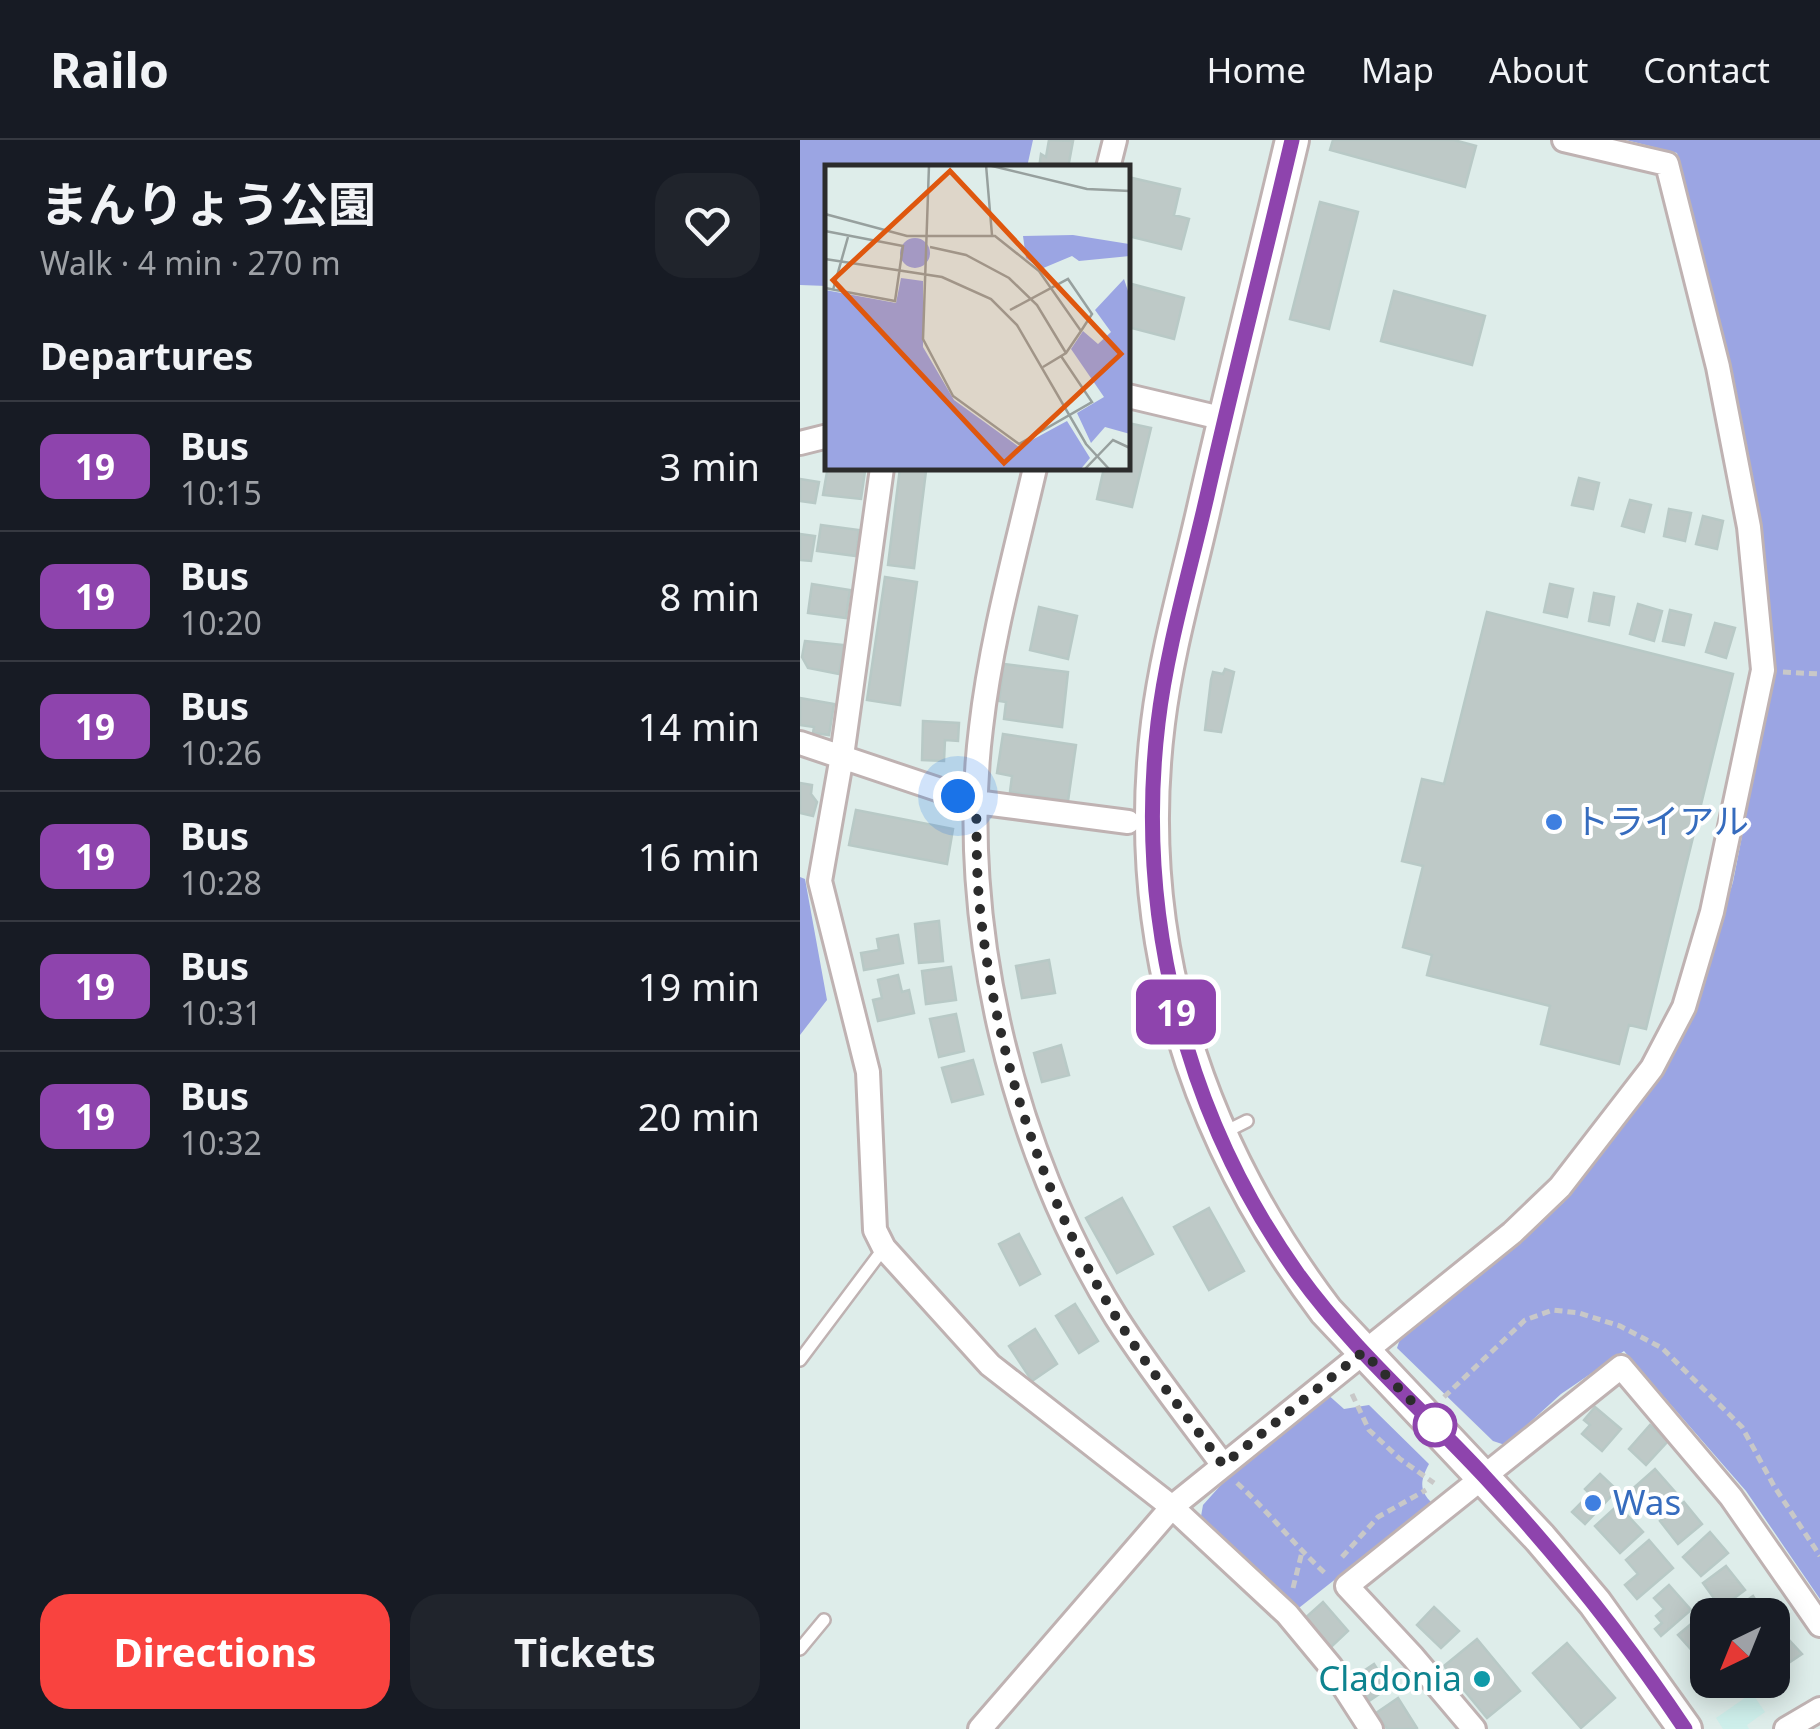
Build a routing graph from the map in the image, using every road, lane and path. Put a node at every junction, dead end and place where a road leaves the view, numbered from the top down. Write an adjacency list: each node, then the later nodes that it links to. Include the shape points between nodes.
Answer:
1 (1115, 140): 4 (street)
2 (1292, 140): 6 (street)
3 (1564, 140): 11 (street, via 1667,164 1718,367 1749,527)
4 (1109, 165)
5 (1130, 396): 6 (street)
6 (1224, 419): 18 (street, via 1166,675 1153,777 1156,898 1190,1062 1233,1128 1242,1183 1297,1273)
7 (825, 437): 8 (street)
8 (800, 442)
9 (882, 470): 14 (street)
10 (1035, 470): 15 (street, via 992,650)
11 (1763, 670): 12 (path); 18 (street, via 1712,912 1684,1006 1652,1068 1560,1187)
12 (1820, 674)
13 (800, 743): 14 (street)
14 (842, 756): 15 (street); 17 (street, via 820,882 868,1072 874,1230)
15 (976, 802): 16 (street); 22 (street, via 990,979 1047,1177 1116,1316)
16 (1128, 822)
17 (884, 1248): 19 (lane); 24 (street, via 990,1365)
18 (1363, 1352): 22 (street); 23 (street)
19 (800, 1360)
20 (1343, 1398): 26 (path, via 1354,1393 1369,1430 1436,1481 1378,1517)
21 (1250, 1471): 22 (path)
22 (1229, 1473): 24 (street); 25 (path)
23 (1484, 1476): 26 (street); 29 (street, via 1621,1367 1731,1497); 35 (street, via 1595,1603)
24 (1172, 1506): 27 (street); 32 (street)
25 (1302, 1552): 26 (path); 27 (path, via 1293,1593)
26 (1337, 1580): 34 (street, via 1414,1656)
27 (1281, 1608): 33 (street)
28 (824, 1620): 30 (lane)
29 (1820, 1625)
30 (800, 1649)
31 (1820, 1708): 36 (street)
32 (980, 1729)
33 (1371, 1729)
34 (1474, 1729)
35 (1685, 1729)
36 (1786, 1729)

